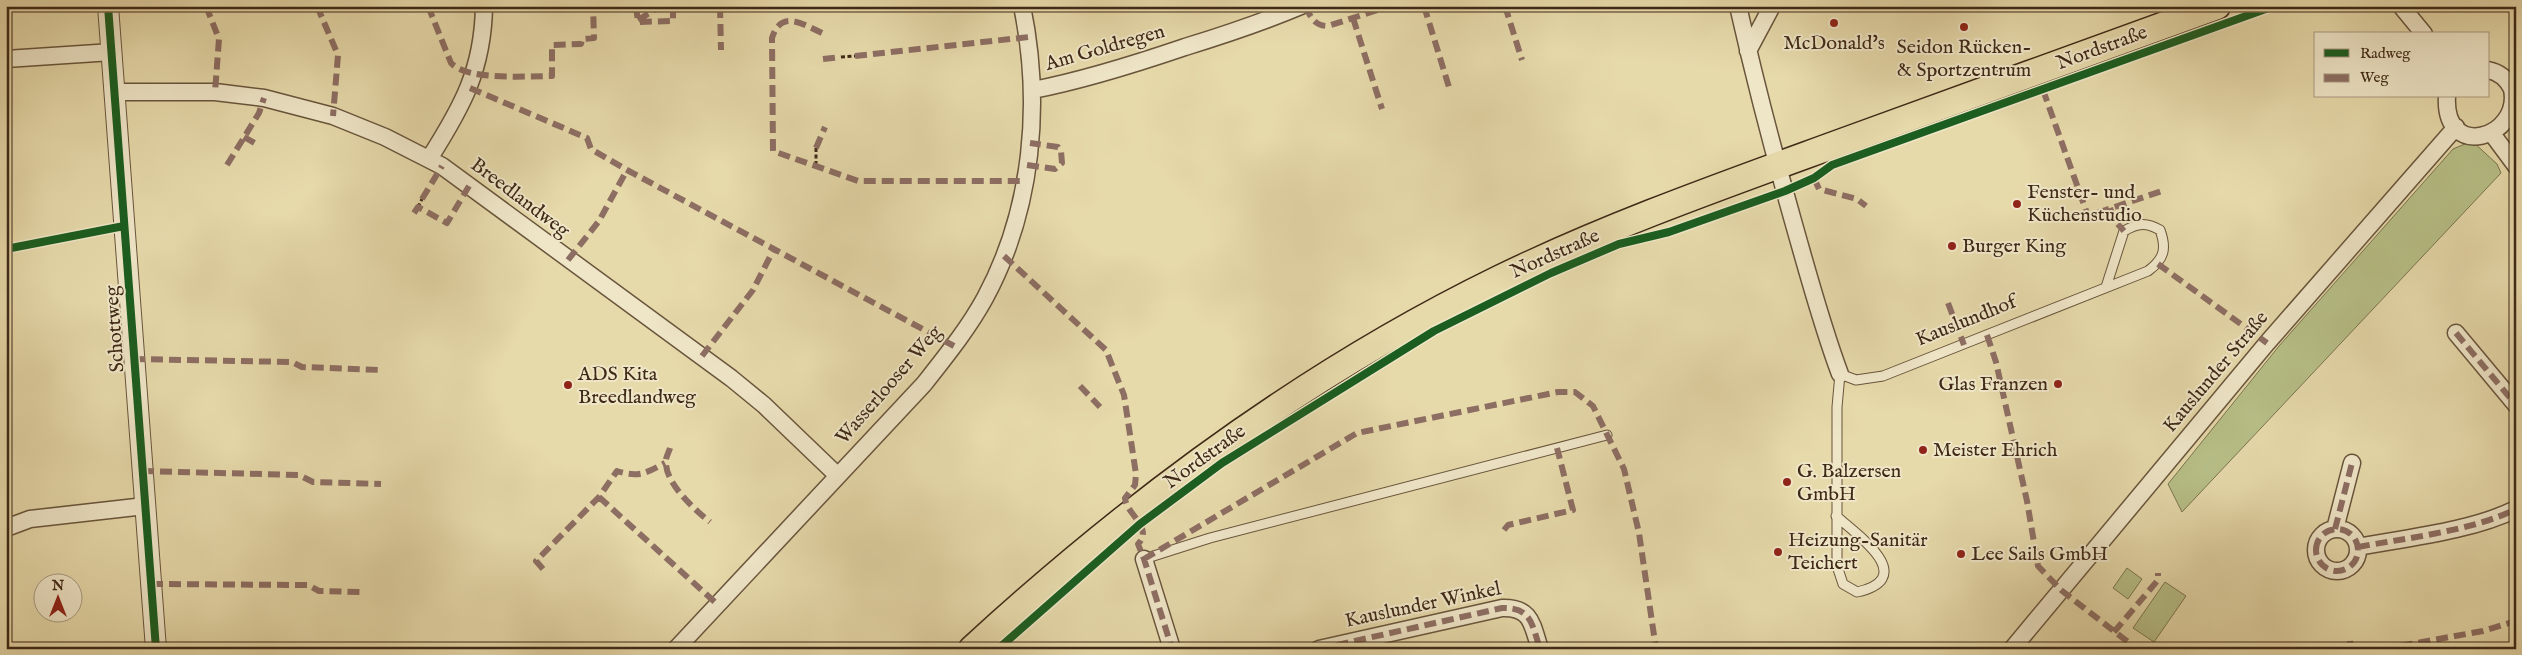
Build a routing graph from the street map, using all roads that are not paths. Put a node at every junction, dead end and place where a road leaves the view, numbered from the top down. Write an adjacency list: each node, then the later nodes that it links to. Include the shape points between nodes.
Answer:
1 (108, 6): 11 (street, Schottweg)
2 (484, 6): 20 (street, via 481,44 470,88)
3 (1022, 6): 15 (street, Wasserlooser Weg)
4 (1301, 6): 15 (street, Am Goldregen, via 1269,20 1157,57)
5 (1738, 6): 10 (street)
6 (1772, 6): 10 (street)
7 (2217, 6): 21 (main road, Nordstraße)
8 (2401, 6): 9 (street)
9 (2422, 32)
10 (1748, 51): 21 (street)
11 (112, 52): 12 (street); 16 (street, Schottweg)
12 (6, 59)
13 (2490, 71): 14 (street)
14 (2512, 80): 19 (street, via 2514,114 2503,129)
15 (1033, 90): 29 (street, Wasserlooser Weg, via 1033,126 1021,202 1004,256 985,297 954,346 924,384)
16 (115, 92): 20 (street, Breedlandweg, via 215,92 264,98 350,122); 30 (street, Schottweg)
17 (2447, 98): 18 (street, via 2447,107)
18 (2456, 127): 19 (street, via 2474,137); 43 (street, Kauslunder Straße, via 2267,343)
19 (2493, 135): 22 (street)
20 (429, 159): 29 (street, Breedlandweg, via 731,378)
21 (1777, 166): 25 (street); 39 (main road, Nordstraße, via 1598,235 1500,279 1339,368 1232,436 1131,511 1043,584)
22 (2516, 166)
23 (2106, 287): 23 (lane, Kauslundhof, via 2148,272 2158,264 2164,254 2160,230 2150,224 2136,224 2124,232); 25 (lane, Kauslundhof, via 1883,376 1856,380)
24 (2456, 332): 26 (street)
25 (1840, 374): 32 (lane)
26 (2516, 405)
27 (1607, 435): 36 (lane, via 1210,538)
28 (2352, 463): 34 (street)
29 (838, 476): 38 (street, Wasserlooser Weg)
30 (145, 506): 33 (street, via 30,519); 37 (street, Schottweg)
31 (2516, 510): 35 (street, via 2440,532)
32 (1836, 516): 32 (lane, via 1837,566 1844,584 1857,592 1871,589 1882,578 1880,554)
33 (6, 528)
34 (2335, 529): 35 (street, via 2351,535); 35 (street, via 2324,533 2317,541 2315,553 2320,564 2338,572 2350,567 2356,560)
35 (2358, 547)
36 (1144, 559): 40 (street)
37 (156, 649)
38 (676, 649)
39 (972, 649)
40 (1172, 649)
41 (1319, 649): 42 (street, Kauslunder Winkel, via 1513,608 1524,612 1531,622)
42 (1540, 649)
43 (2012, 649)

